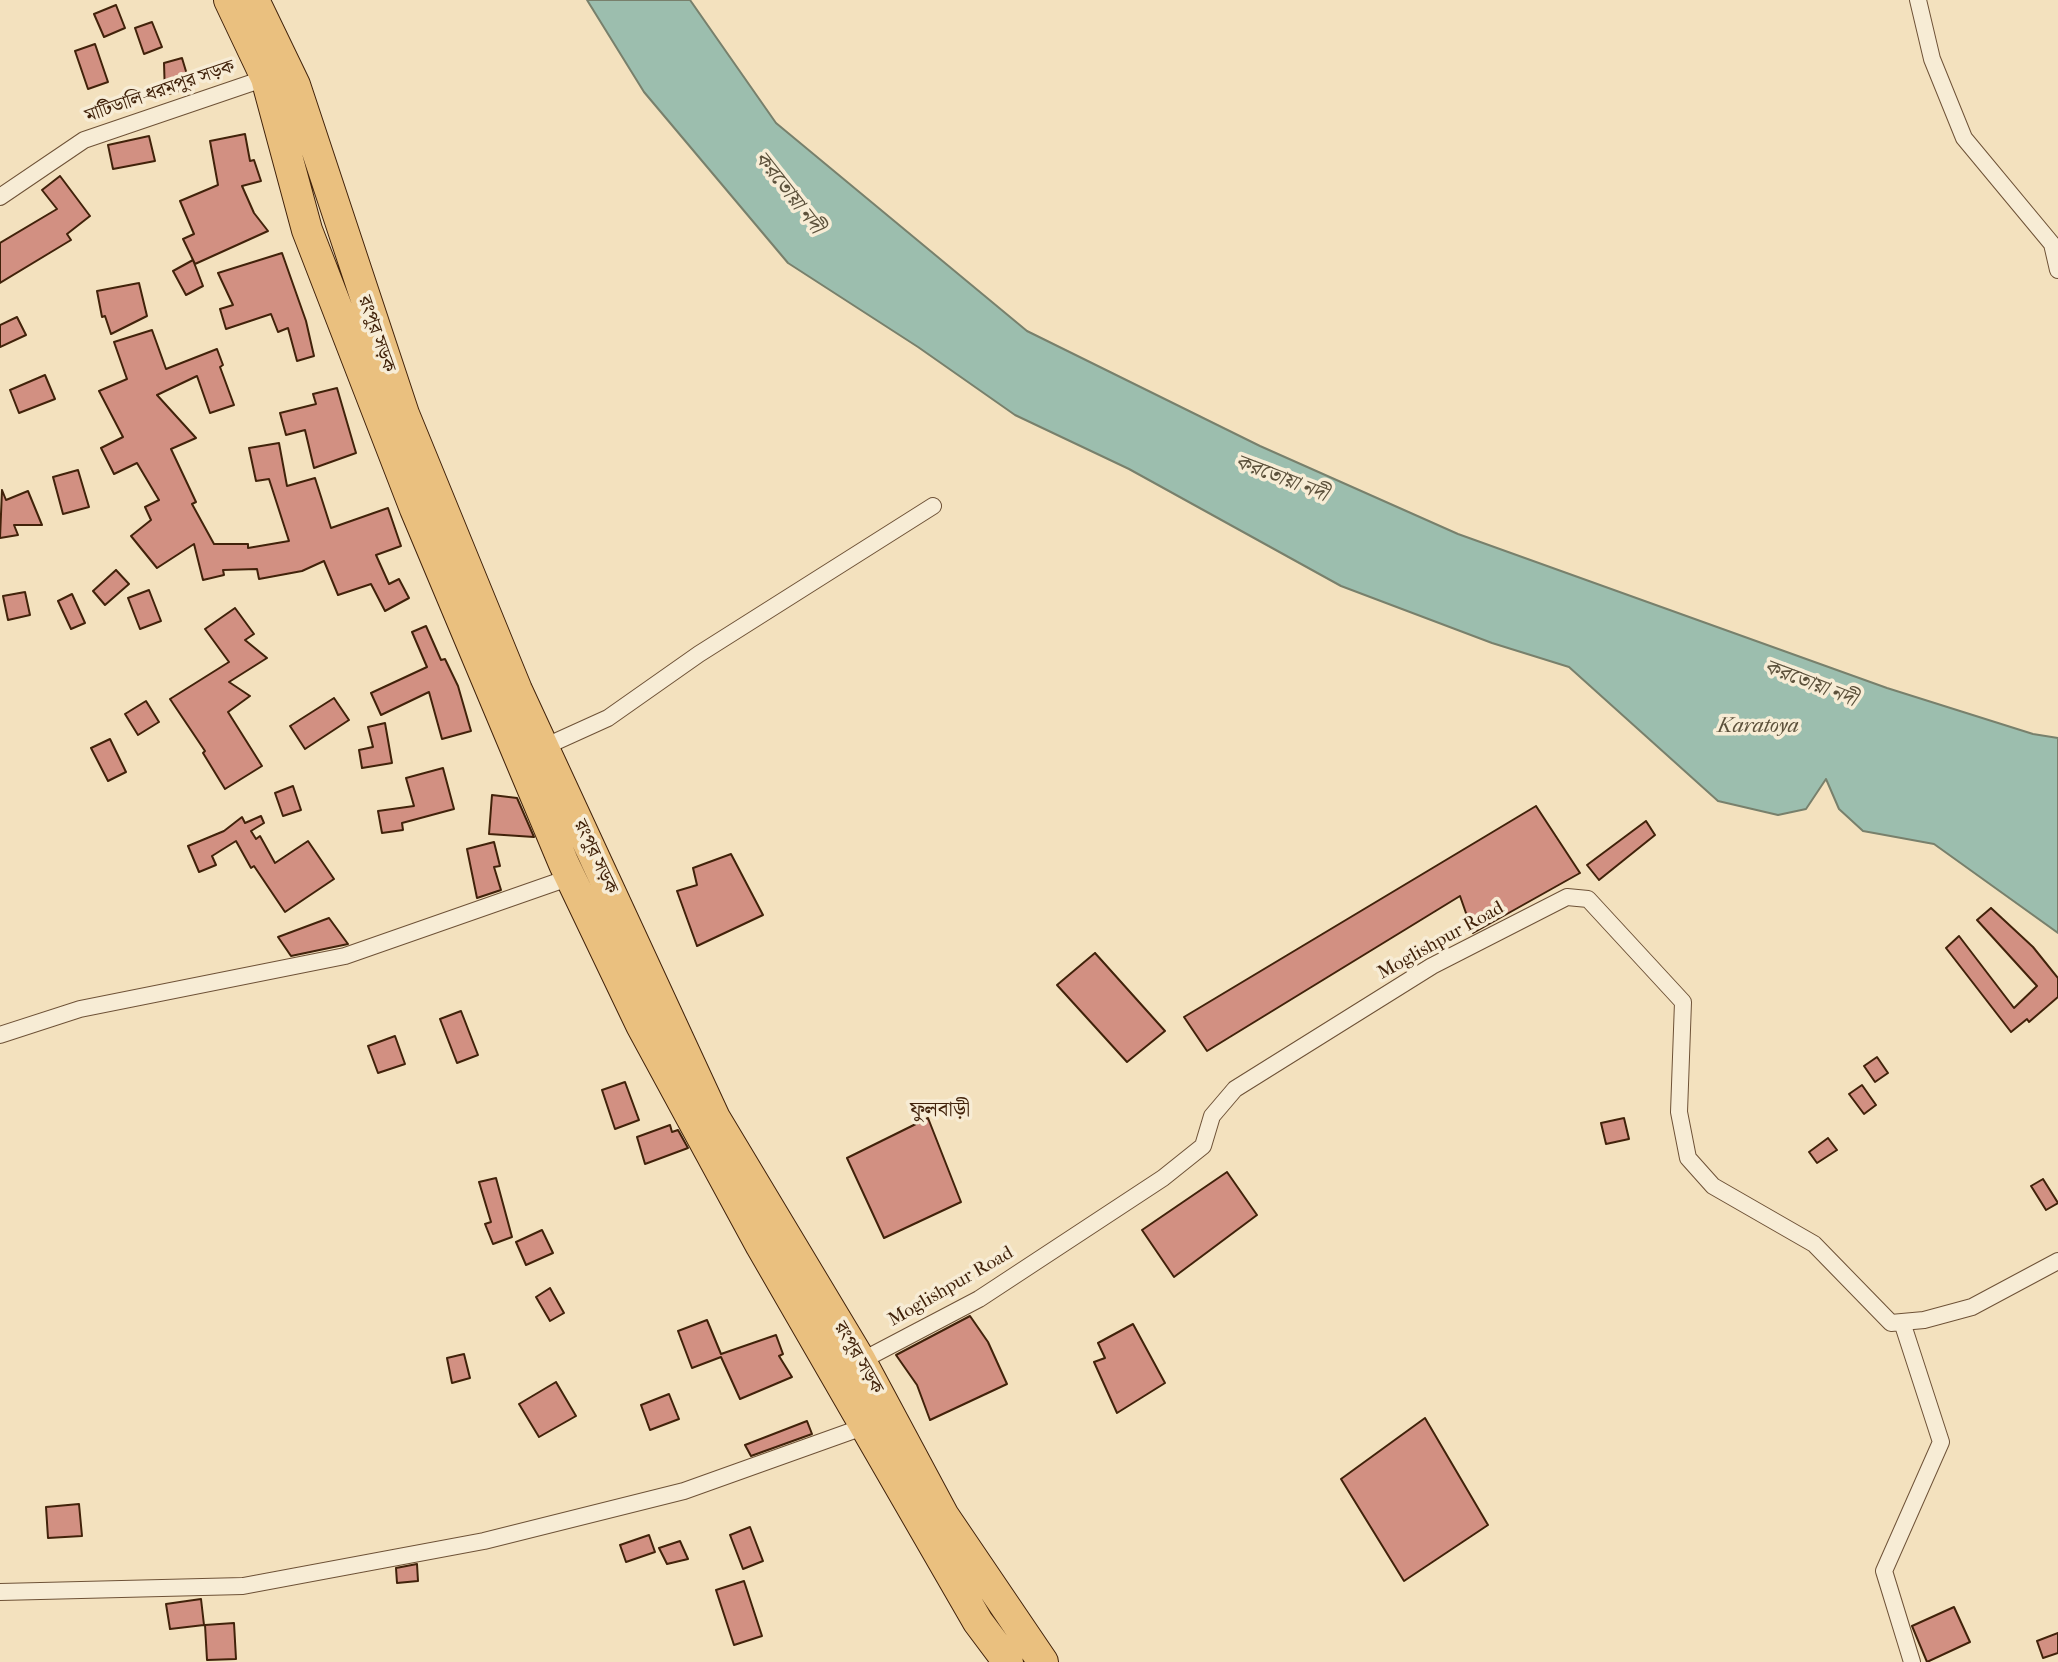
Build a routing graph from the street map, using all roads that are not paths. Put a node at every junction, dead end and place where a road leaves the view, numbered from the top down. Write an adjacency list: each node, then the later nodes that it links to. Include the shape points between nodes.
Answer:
1 (229, 0): 4 (highway, রংপুর সড়ক)
2 (254, 0): 8 (highway, রংপুর সড়ক, via 295,85 404,414)
3 (1918, 0): 6 (street, via 1932,59 1964,138 2045,234)
4 (266, 78): 5 (street, মাটিডালি-ধরমপুর সড়ক, via 84,140); 9 (highway, রংপুর সড়ক, via 307,230 415,509)
5 (0, 197)
6 (2058, 270)
7 (933, 506): 8 (street, via 699,654 608,718)
8 (544, 747): 13 (highway, রংপুর সড়ক, via 715,1118)
9 (570, 877): 10 (street, via 345,956 80,1009); 14 (highway, রংপুর সড়ক, via 641,1025)
10 (0, 1035)
11 (2058, 1261): 12 (street, via 1972,1307)
12 (1902, 1322): 13 (street, Moglishpur Road, via 1891,1323 1814,1244 1713,1186 1688,1157 1679,1112 1683,1002 1588,899 1567,897 1432,966 1235,1089 1212,1116 1203,1146 1163,1178 979,1299); 18 (street, via 1941,1442 1884,1571)
13 (861, 1362): 17 (highway, রংপুর সড়ক, via 944,1516)
14 (863, 1427): 15 (street, via 684,1491 484,1541 243,1586); 16 (highway, রংপুর সড়ক, via 978,1622)
15 (0, 1592)
16 (1008, 1662)
17 (1042, 1662)
18 (1912, 1662)

